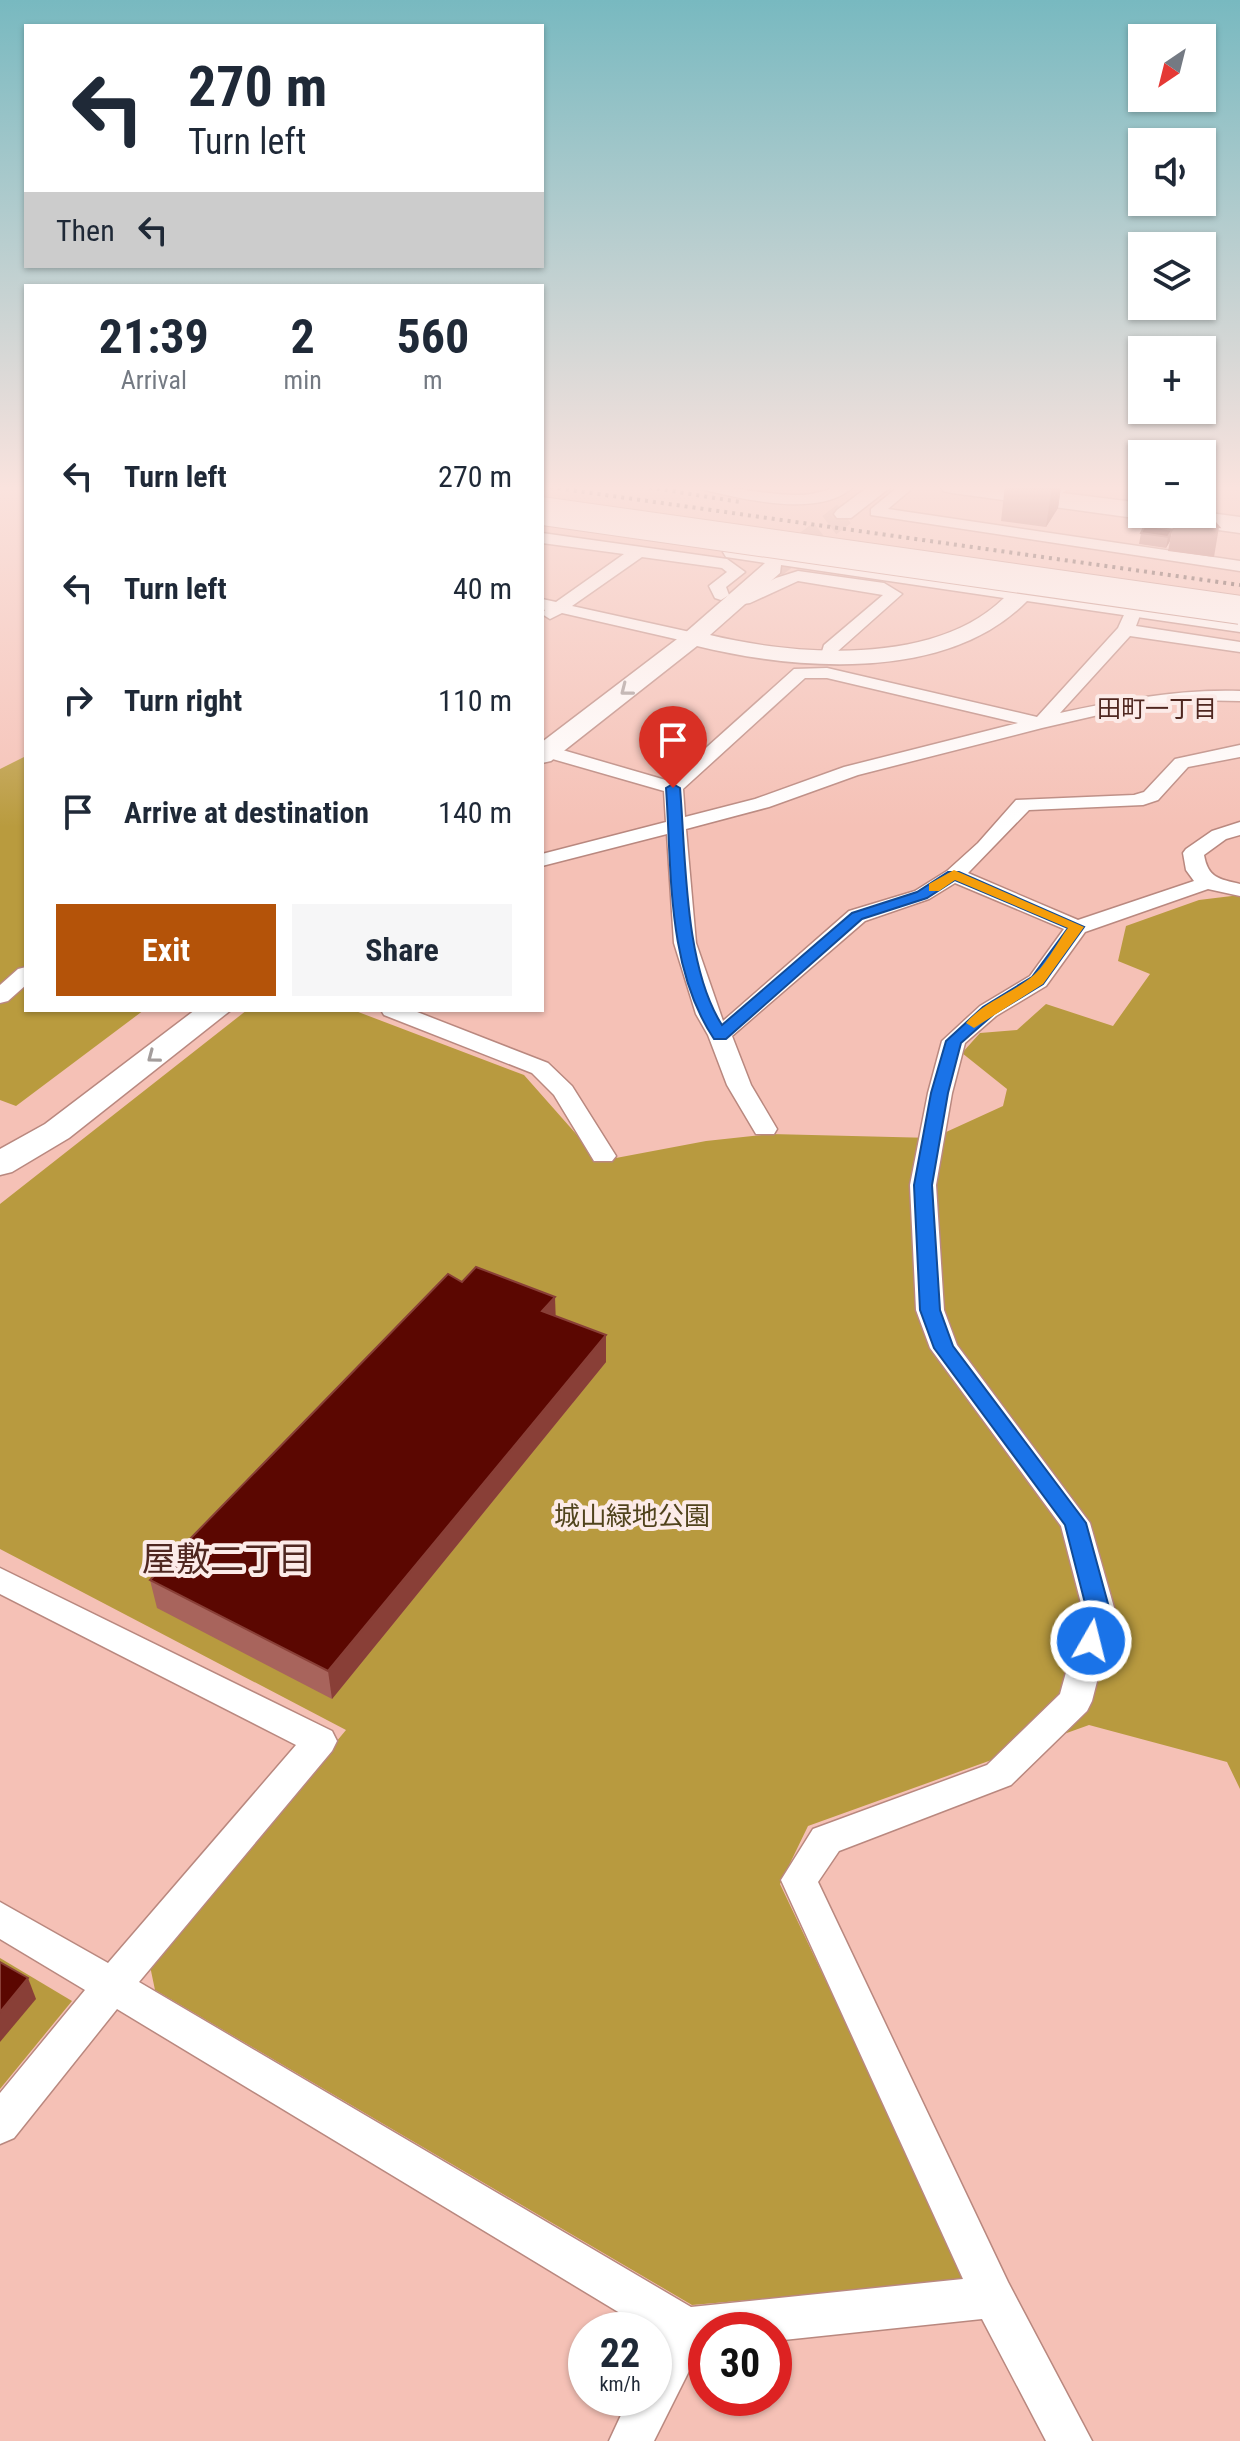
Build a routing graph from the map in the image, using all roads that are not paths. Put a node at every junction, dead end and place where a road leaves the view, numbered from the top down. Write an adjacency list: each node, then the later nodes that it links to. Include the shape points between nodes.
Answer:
1 (727, 600): 10 (street)
2 (887, 600): 12 (street, via 830,649)
3 (1014, 600): 12 (street, via 987,624 956,639 880,656)
4 (1046, 600): 8 (street)
5 (1169, 600): 7 (highway, bridge)
6 (551, 606): 10 (street)
7 (1240, 610)
8 (1130, 620): 9 (street); 11 (street); 14 (street)
9 (1240, 625)
10 (682, 636): 12 (street, via 774,655); 15 (street)
11 (1240, 647)
12 (829, 658)
13 (1240, 696): 14 (street, via 1176,697)
14 (1041, 723): 18 (street, via 827,673 800,673); 19 (street, via 851,771 762,803)
15 (544, 746)
16 (544, 747): 18 (street)
17 (1240, 751): 22 (street, via 1182,763 1151,796 1136,801 1023,804)
18 (673, 788): 19 (street)
19 (674, 826): 21 (street); 31 (street, via 685,943 707,1014)
20 (1240, 828): 23 (street, via 1193,853 1196,870)
21 (544, 859)
22 (954, 875): 25 (street); 31 (street, via 922,895 857,916)
23 (1207, 883): 24 (street); 25 (street)
24 (1240, 890)
25 (1077, 927): 40 (street, via 1038,981 988,1011 954,1041 923,1185 930,1310 944,1348 1075,1523 1099,1611 1075,1701 999,1775 826,1840 799,1880)
26 (24, 976): 27 (street)
27 (0, 996)
28 (175, 1012): 34 (street, via 33,1119)
29 (212, 1012): 35 (street, one-way to 35, via 57,1131)
30 (397, 1012): 33 (street, via 540,1068 564,1091)
31 (720, 1035): 32 (street, via 739,1085)
32 (765, 1129)
33 (603, 1156)
34 (0, 1157)
35 (0, 1164)
36 (0, 1580): 38 (street, via 320,1741)
37 (0, 1919): 38 (street)
38 (113, 1985): 39 (street); 41 (street)
39 (0, 2124)
40 (993, 2297): 41 (street); 45 (street)
41 (687, 2329): 42 (street)
42 (672, 2359)
43 (643, 2416): 44 (street)
44 (631, 2441)
45 (1070, 2441)

